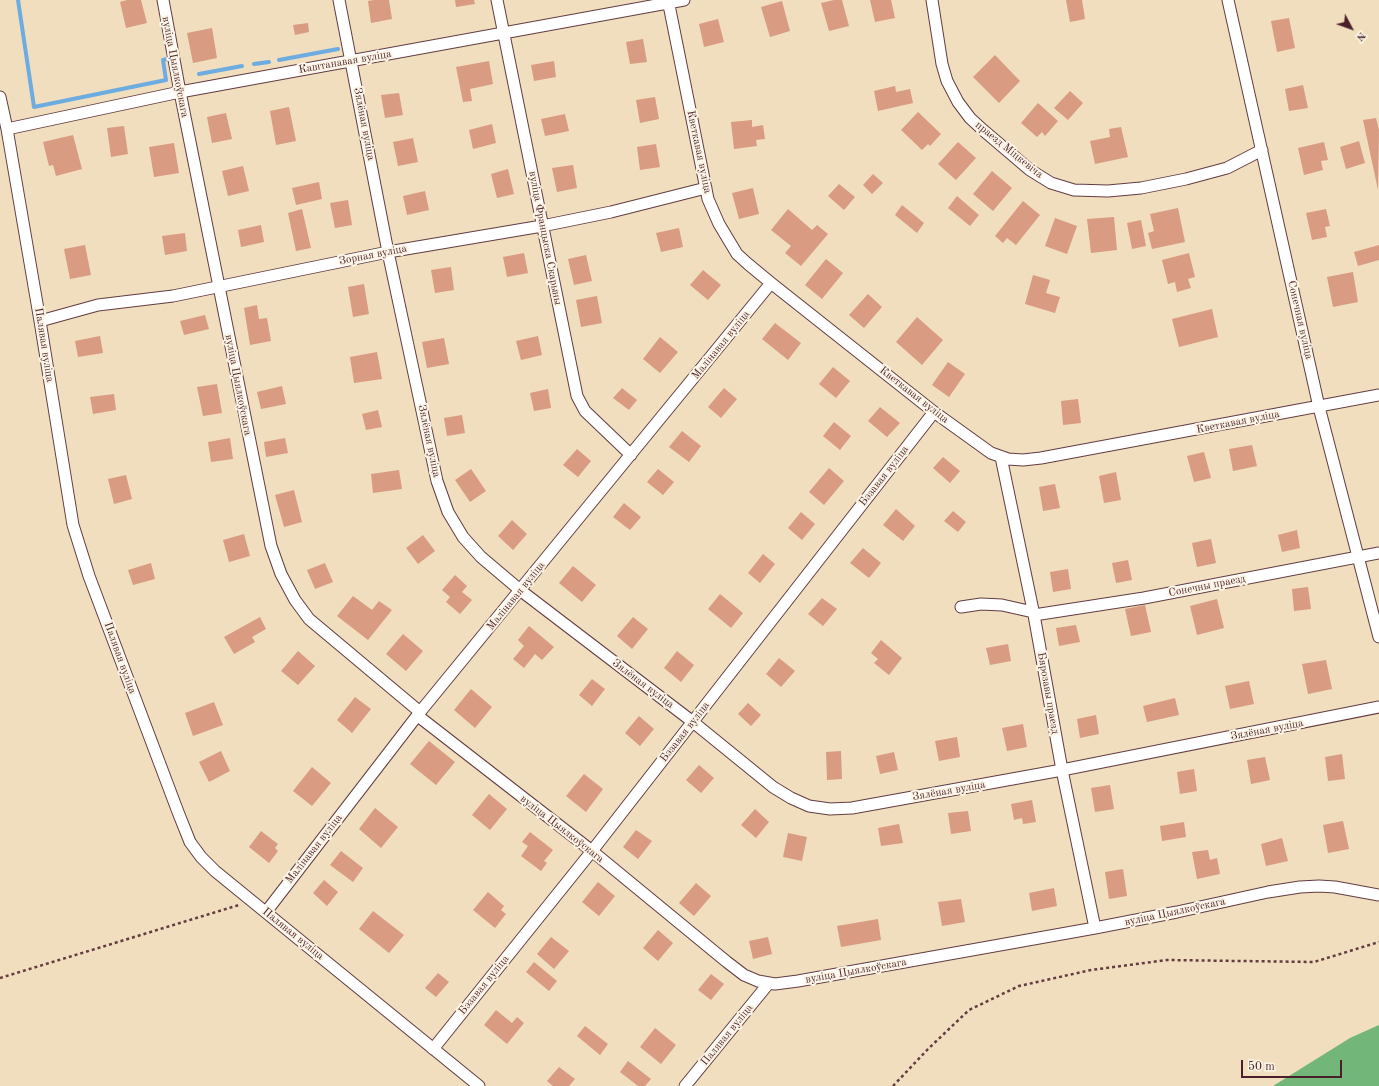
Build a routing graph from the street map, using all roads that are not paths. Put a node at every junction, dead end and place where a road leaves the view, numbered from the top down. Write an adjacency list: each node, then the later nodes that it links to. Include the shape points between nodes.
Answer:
1 (162, 0): 10 (street, вуліца Цыялкоўскага)
2 (339, 0): 9 (street, Зялёная вуліца)
3 (497, 0): 8 (street, вуліца Францыска Скарыны)
4 (684, 0): 7 (street, Каштанавая вуліца)
5 (932, 0): 13 (street, праезд Міцкевіча, via 942,64 958,102 983,130 1030,170 1051,183 1074,190 1108,191 1141,188 1227,168)
6 (1228, 0): 13 (street, Сонечная вуліца)
7 (668, 2): 8 (street, Каштанавая вуліца); 14 (street, Кветкавая вуліца)
8 (503, 33): 9 (street, Каштанавая вуліца); 15 (street, вуліца Францыска Скарыны)
9 (352, 61): 10 (street, Каштанавая вуліца); 16 (street, Зялёная вуліца)
10 (180, 92): 12 (street, Каштанавая вуліца); 18 (street, вуліца Цыялкоўскага)
11 (0, 97): 12 (street, Палявая вуліца)
12 (7, 129): 19 (street, Палявая вуліца)
13 (1262, 150): 21 (street, Сонечная вуліца)
14 (706, 188): 15 (street, Зорная вуліца); 17 (street, Кветкавая вуліца, via 719,224 737,254)
15 (542, 226): 16 (street, Зорная вуліца); 23 (street, вуліца Францыска Скарыны, via 577,396 585,411)
16 (388, 252): 18 (street, Зорная вуліца); 27 (street, Зялёная вуліца, via 437,481 448,512 463,538)
17 (771, 284): 22 (street, Кветкавая вуліца); 23 (street, Малінавая вуліца)
18 (219, 287): 19 (street, Зорная вуліца, via 173,296 98,305); 32 (street, вуліца Цыялкоўскага, via 271,546 281,574 309,619)
19 (40, 321): 37 (street, Палявая вуліца, via 72,525 178,812 190,842 201,857)
20 (1379, 395): 21 (street, Кветкавая вуліца)
21 (1319, 407): 24 (street, Кветкавая вуліца, via 1041,458 1008,460); 26 (street, Сонечная вуліца)
22 (934, 412): 24 (street, Кветкавая вуліца, via 991,453); 33 (street, Бэзавая вуліца)
23 (631, 455): 27 (street, Малінавая вуліца)
24 (1001, 457): 29 (street, Бярозавы праезд)
25 (1379, 553): 26 (street, Сонечны праезд)
26 (1359, 557): 29 (street, Сонечны праезд, via 1144,598); 30 (street, Сонечная вуліца)
27 (520, 590): 32 (street, Малінавая вуліца); 33 (street, Зялёная вуліца)
28 (961, 607): 29 (street, Сонечны праезд, via 981,604 1002,605)
29 (1034, 613): 34 (street, Бярозавы праезд)
30 (1379, 637)
31 (1379, 707): 34 (street, Зялёная вуліца)
32 (419, 714): 35 (street, вуліца Цыялкоўскага); 37 (street, Малінавая вуліца)
33 (693, 722): 34 (street, Зялёная вуліца, via 773,787 809,806 830,809 852,808); 35 (street, Бэзавая вуліца)
34 (1062, 770): 38 (street, Бярозавы праезд)
35 (592, 851): 39 (street, вуліца Цыялкоўскага, via 744,975); 40 (street, Бэзавая вуліца)
36 (1379, 895): 38 (street, вуліца Цыялкоўскага, via 1335,887 1300,887)
37 (266, 912): 40 (street, Палявая вуліца)
38 (1095, 928): 39 (street, вуліца Цыялкоўскага, via 798,981)
39 (769, 983): 42 (street, Палявая вуліца)
40 (433, 1048): 41 (street, Палявая вуліца)
41 (479, 1086)
42 (685, 1086)

